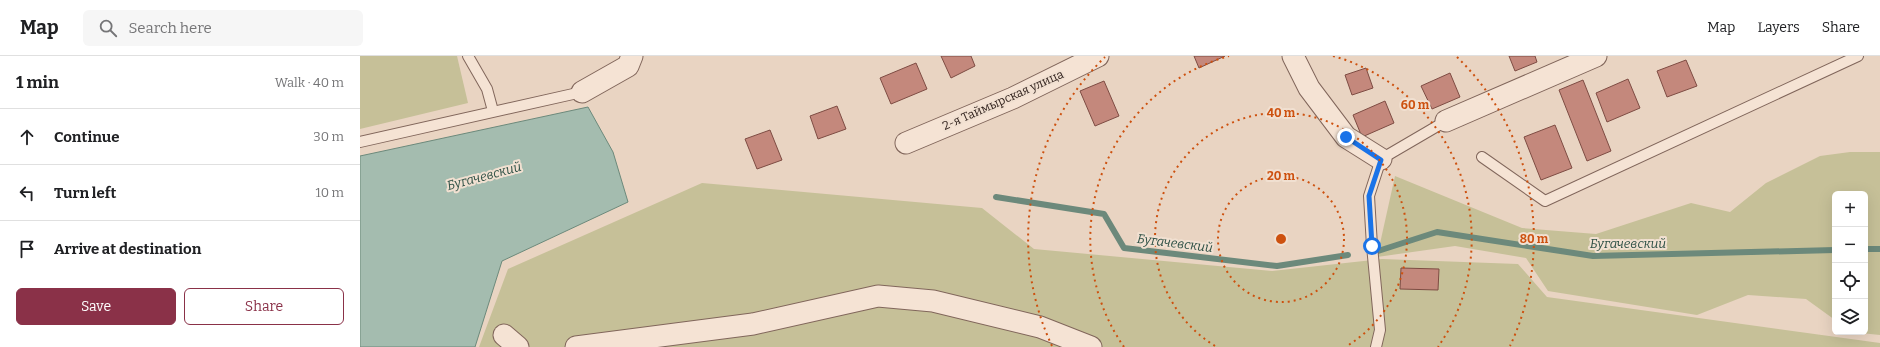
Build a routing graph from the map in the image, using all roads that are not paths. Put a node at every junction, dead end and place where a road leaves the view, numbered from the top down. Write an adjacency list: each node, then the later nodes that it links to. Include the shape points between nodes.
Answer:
1 (468, 56): 8 (lane, via 487,90)
2 (632, 56): 7 (street, via 628,66)
3 (1098, 56): 11 (street, 2-я Таймырская улица, via 1013,98)
4 (1293, 56): 13 (street, via 1309,88 1346,137)
5 (1596, 56): 9 (street)
6 (1858, 56): 12 (lane, via 1545,201)
7 (582, 92): 8 (lane)
8 (493, 111): 10 (lane)
9 (1446, 122): 13 (lane)
10 (360, 142)
11 (906, 143)
12 (1482, 157)
13 (1381, 160): 16 (lane, via 1369,196 1380,330)
14 (576, 347): 15 (street, via 753,324 878,296 933,301 1040,327)
15 (1091, 347)
16 (1376, 347)

